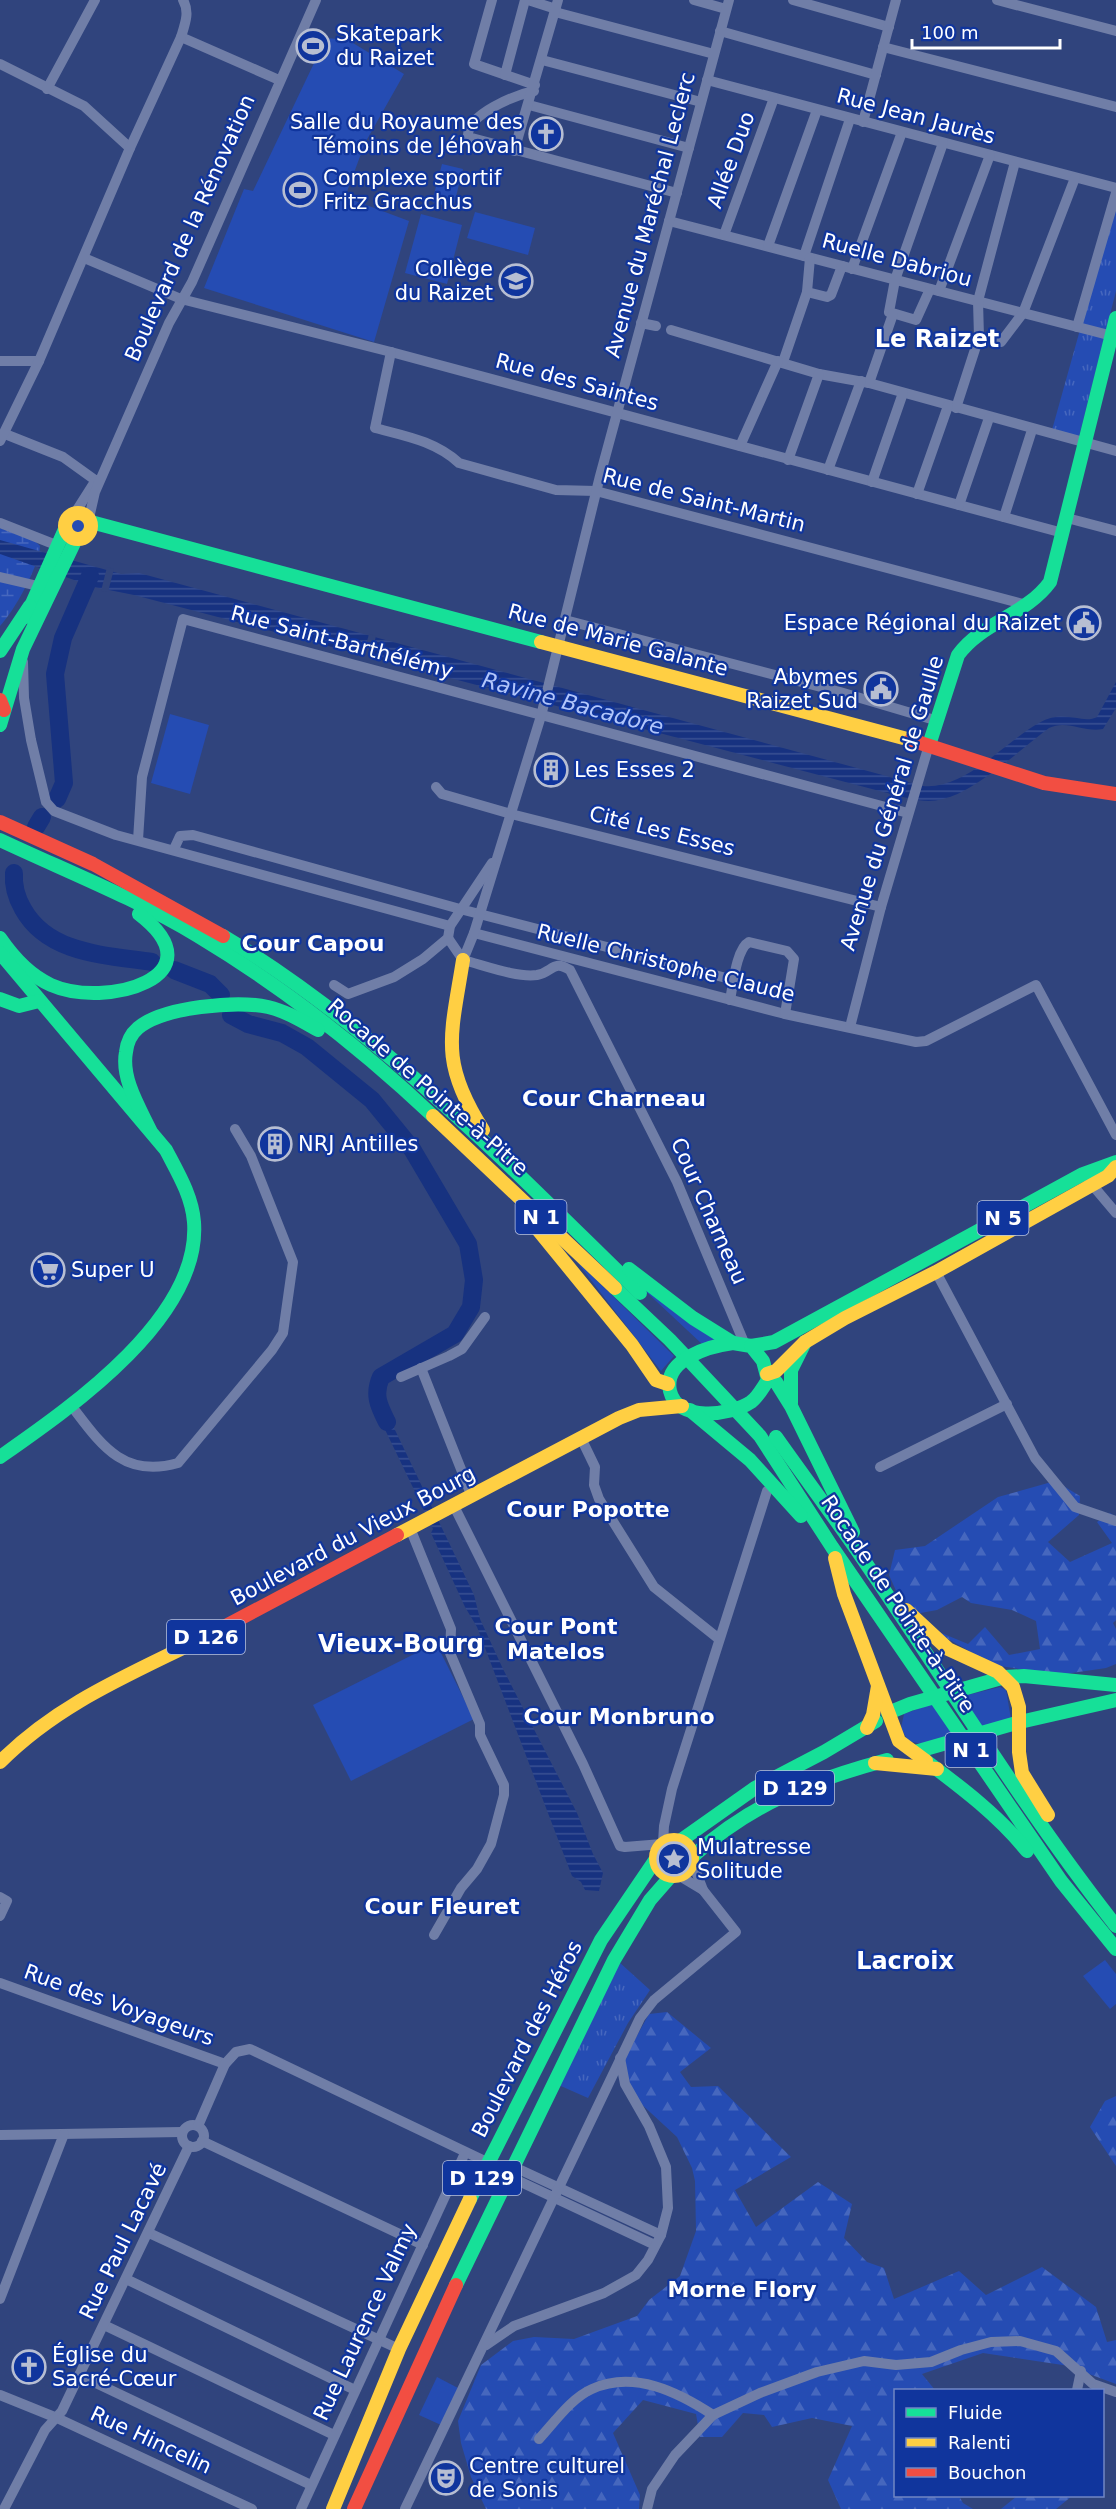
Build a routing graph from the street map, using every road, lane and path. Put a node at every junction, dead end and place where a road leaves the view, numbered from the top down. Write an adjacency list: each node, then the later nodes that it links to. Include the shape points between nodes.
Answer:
1 (95, 0): 25 (street)
2 (183, 0): 15 (street, via 186,20)
3 (316, 0): 22 (street, Boulevard de la Rénovation)
4 (492, 0): 20 (street, via 474,63)
5 (526, 0): 11 (street); 20 (street)
6 (694, 0): 10 (street)
7 (793, 0): 12 (street)
8 (896, 0): 12 (street)
9 (997, 0): 14 (street)
10 (727, 4): 13 (street, Avenue du Maréchal Leclerc)
11 (556, 7): 17 (street); 18 (street)
12 (889, 27): 16 (street)
13 (720, 31): 17 (street, Avenue du Maréchal Leclerc); 21 (street)
14 (1116, 31)
15 (181, 37): 22 (street); 35 (street)
16 (883, 47): 21 (street); 29 (street)
17 (714, 54): 23 (street, Avenue du Maréchal Leclerc)
18 (542, 60): 24 (street); 27 (street)
19 (0, 64): 25 (street)
20 (505, 75): 24 (street)
21 (876, 75): 32 (street)
22 (279, 80): 53 (street, Boulevard de la Rénovation)
23 (707, 80): 26 (street, Rue Jean Jaurès); 27 (street, Avenue du Maréchal Leclerc)
24 (535, 88): 28 (street); 37 (street, via 492,108 467,133 470,139)
25 (47, 89): 35 (street, via 84,106)
26 (774, 98): 30 (street, Rue Jean Jaurès); 45 (street, Allée Duo)
27 (701, 102): 36 (street, Avenue du Maréchal Leclerc)
28 (529, 105): 36 (street); 37 (street)
29 (1116, 107)
30 (817, 110): 31 (street, Rue Jean Jaurès); 46 (street)
31 (850, 119): 32 (street, Rue Jean Jaurès); 47 (street)
32 (863, 122): 33 (street, Rue Jean Jaurès)
33 (902, 132): 34 (street, Rue Jean Jaurès); 49 (street)
34 (943, 143): 38 (street, Rue Jean Jaurès); 50 (street)
35 (130, 148): 48 (street)
36 (688, 148): 42 (street, Avenue du Maréchal Leclerc)
37 (514, 151): 42 (street)
38 (990, 155): 39 (street, Rue Jean Jaurès); 51 (street)
39 (1015, 162): 40 (street, Rue Jean Jaurès); 54 (street)
40 (1075, 178): 41 (street, Rue Jean Jaurès); 55 (street)
41 (1116, 188)
42 (676, 192): 44 (street, Avenue du Maréchal Leclerc)
43 (1116, 193): 60 (street)
44 (669, 221): 45 (street, Ruelle Dabriou); 58 (street, Avenue du Maréchal Leclerc)
45 (724, 235): 46 (street, Ruelle Dabriou)
46 (768, 246): 47 (street, Ruelle Dabriou)
47 (807, 257): 49 (street, Ruelle Dabriou); 52 (street)
48 (84, 258): 53 (street, Rue des Saintes); 66 (street)
49 (847, 267): 50 (street, Ruelle Dabriou); 52 (street, via 831,295)
50 (895, 280): 51 (street, Ruelle Dabriou); 56 (street, via 888,310)
51 (935, 290): 54 (street, Ruelle Dabriou); 56 (street, via 916,320)
52 (807, 292): 67 (street)
53 (181, 300): 64 (street, Rue des Saintes); 81 (street, Boulevard de la Rénovation)
54 (978, 301): 55 (street, Ruelle Dabriou); 62 (street)
55 (1023, 313): 60 (street, Ruelle Dabriou); 62 (street, via 1001,342)
56 (893, 314): 69 (street)
57 (1116, 318): 63 (main road, Avenue du Général de Gaulle)
58 (641, 323): 59 (street); 72 (street, Avenue du Maréchal Leclerc)
59 (656, 326)
60 (1077, 327): 63 (street, Ruelle Dabriou)
61 (671, 330): 67 (street)
62 (979, 337): 71 (street)
63 (1114, 337): 76 (main road, Avenue du Général de Gaulle)
64 (392, 352): 72 (street, Rue des Saintes); 83 (street, Rue de Saint-Martin, via 375,428 428,443 459,463 556,490)
65 (0, 361): 66 (street)
66 (39, 361): 75 (street)
67 (780, 362): 68 (street); 77 (street)
68 (819, 374): 69 (street); 79 (street)
69 (865, 382): 70 (street); 80 (street)
70 (903, 393): 71 (street); 82 (street)
71 (952, 407): 73 (street); 84 (street)
72 (617, 413): 77 (street, Rue des Saintes); 83 (street, Avenue du Maréchal Leclerc)
73 (989, 418): 74 (street); 85 (street)
74 (1032, 430): 76 (street); 87 (street)
75 (2, 438): 81 (street, via 63,457)
76 (1085, 444): 78 (street); 88 (main road, Avenue du Général de Gaulle)
77 (740, 446): 79 (street, Rue des Saintes)
78 (1116, 452)
79 (788, 460): 80 (street, Rue des Saintes)
80 (828, 470): 82 (street, Rue des Saintes)
81 (99, 477): 86 (street, Boulevard de la Rénovation); 92 (street, Boulevard de la Rénovation)
82 (872, 482): 84 (street, Rue des Saintes)
83 (596, 491): 95 (street, Rue de Saint-Martin); 97 (street, Avenue du Maréchal Leclerc)
84 (917, 494): 85 (street, Rue des Saintes)
85 (959, 505): 87 (street, Rue des Saintes)
86 (75, 513): 92 (main road, via 67,518); 92 (main road, Rue de Marie Galante, via 84,514)
87 (1004, 517): 91 (street, Rue des Saintes)
88 (1067, 518): 90 (street); 91 (main road, Avenue du Général de Gaulle)
89 (0, 523): 92 (street)
90 (1116, 531)
91 (1063, 533): 95 (main road, Avenue du Général de Gaulle, via 1049,584)
92 (74, 534): 94 (main road, Boulevard de la Rénovation); 98 (main road, Rue de Marie Galante, via 108,526)
93 (0, 577): 94 (street)
94 (45, 582): 96 (main road, Boulevard de la Rénovation); 99 (main road, Boulevard de la Rénovation)
95 (1027, 605): 104 (main road, Avenue du Général de Gaulle, via 963,647)
96 (30, 606): 100 (main road); 101 (main road, Boulevard de la Rénovation)
97 (565, 620): 98 (street, Avenue du Maréchal Leclerc); 104 (street)
98 (559, 646): 103 (street, Avenue du Maréchal Leclerc); 106 (main road, Rue de Marie Galante)
99 (22, 649): 102 (main road, Boulevard de la Rénovation); 113 (street, via 24,698 46,802 65,817)
100 (0, 651)
101 (0, 693)
102 (2, 705): 105 (main road, Boulevard de la Rénovation)
103 (542, 712): 109 (street, Rue Saint-Barthélémy); 110 (street, Avenue du Maréchal Leclerc); 113 (street, Rue Saint-Barthélémy, via 183,619 142,777)
104 (938, 721): 106 (main road, Avenue du Général de Gaulle)
105 (0, 725)
106 (929, 745): 108 (main road, Rue de Marie Galante, via 1060,788); 109 (street, Avenue du Général de Gaulle)
107 (436, 787): 110 (street, Cité Les Esses, via 442,794)
108 (1116, 794)
109 (909, 810): 117 (street, Avenue du Général de Gaulle)
110 (511, 814): 115 (street, Avenue du Maréchal Leclerc); 117 (street, Cité Les Esses)
111 (0, 822): 141 (main road, Rocade de Pointe-à-Pitre / N 1, via 122,877 262,961 384,1051)
112 (0, 840): 116 (main road, Rocade de Pointe-à-Pitre / N 1)
113 (138, 840): 114 (street)
114 (174, 849): 118 (street, via 180,836 194,836); 120 (street)
115 (498, 855): 118 (street); 119 (street, Avenue du Maréchal Leclerc)
116 (80, 875): 122 (main road, via 156,927 167,950 163,966 152,980 128,990 105,993 58,988 20,963); 133 (main road, Rocade de Pointe-à-Pitre / N 1, via 198,936 300,1004 358,1048)
117 (881, 907): 132 (street, Avenue du Général de Gaulle)
118 (460, 909): 119 (street); 120 (street)
119 (480, 914): 121 (street, Avenue du Maréchal Leclerc); 126 (street)
120 (450, 926): 123 (street)
121 (474, 933): 125 (street, Avenue du Maréchal Leclerc); 129 (street, Ruelle Christophe Claude)
122 (0, 938)
123 (448, 938): 125 (street); 127 (street, via 394,977 348,994)
124 (0, 953): 130 (main road)
125 (463, 960): 135 (main road, via 450,1058 460,1091); 150 (street, Cour Charneau, via 526,975 538,975 562,965 570,970 677,1182)
126 (734, 980): 129 (street); 131 (street, via 746,943 791,954 794,959)
127 (334, 985)
128 (0, 999): 130 (main road, via 20,1007)
129 (730, 1000): 131 (street, Ruelle Christophe Claude)
130 (39, 1001): 136 (main road)
131 (784, 1014): 132 (street, Ruelle Christophe Claude)
132 (849, 1027): 137 (street, Ruelle Christophe Claude, via 926,1041 1036,985)
133 (421, 1107): 136 (main road, via 294,1016 274,1008 242,1005 172,1013 142,1024 133,1032 126,1048 126,1069); 140 (main road, Rocade de Pointe-à-Pitre / N 1)
134 (235, 1129): 155 (street, via 251,1156 293,1262 283,1333 178,1463 156,1467 125,1462 109,1452)
135 (481, 1129): 141 (main road); 145 (main road)
136 (152, 1133): 155 (main road, via 179,1171 191,1205 192,1262 173,1304 151,1332)
137 (1116, 1136)
138 (1116, 1162): 142 (main road, N 5, via 1103,1165)
139 (1116, 1167): 142 (main road, N 5, via 1108,1176)
140 (492, 1172): 148 (main road, Rocade de Pointe-à-Pitre / N 1); 154 (main road, via 611,1318 656,1380)
141 (517, 1175): 143 (main road, Rocade de Pointe-à-Pitre / N 1)
142 (1088, 1179): 144 (street); 146 (main road, N 5); 150 (main road, N 5, via 774,1342)
143 (530, 1187): 145 (main road); 148 (main road, Rocade de Pointe-à-Pitre / N 1)
144 (1116, 1213)
145 (583, 1231): 150 (main road, via 693,1318)
146 (936, 1272): 149 (main road, N 5); 156 (street)
147 (484, 1317): 151 (street, via 462,1349)
148 (674, 1336): 160 (main road, N 1)
149 (805, 1342): 153 (main road, N 5); 157 (main road, via 791,1370)
150 (743, 1345): 153 (main road, via 763,1361); 154 (main road, via 708,1347 690,1356 676,1368)
151 (421, 1368): 152 (street); 165 (street)
152 (401, 1377)
153 (768, 1377): 157 (main road, via 776,1382); 158 (main road, via 755,1399 724,1416)
154 (668, 1386): 158 (main road, via 674,1399); 159 (main road, Boulevard du Vieux Bourg / D 126)
155 (70, 1404): 162 (main road)
156 (1006, 1404): 163 (street); 168 (street, via 1035,1458 1075,1507)
157 (791, 1406): 171 (main road)
158 (686, 1408): 159 (main road, Boulevard du Vieux Bourg / D 126); 167 (main road, via 750,1460)
159 (639, 1410): 161 (main road, Boulevard du Vieux Bourg / D 126)
160 (756, 1422): 170 (main road, Rocade de Pointe-à-Pitre / N 1); 173 (main road, Rocade de Pointe-à-Pitre / N 1)
161 (581, 1438): 165 (main road, Boulevard du Vieux Bourg / D 126); 177 (street, via 595,1467 599,1499 654,1587)
162 (0, 1457)
163 (880, 1467)
164 (767, 1491): 177 (street)
165 (472, 1497): 166 (main road, Boulevard du Vieux Bourg / D 126)
166 (448, 1509): 169 (main road, Boulevard du Vieux Bourg / D 126); 189 (street, via 583,1764 620,1846)
167 (801, 1515): 170 (main road); 174 (main road)
168 (1116, 1521)
169 (415, 1525): 186 (main road, Boulevard du Vieux Bourg / D 126, via 66,1709 31,1733); 198 (street, via 451,1629 450,1653 480,1724 480,1735 504,1785 491,1844)
170 (818, 1526): 172 (main road, Rocade de Pointe-à-Pitre / N 1)
171 (856, 1542): 173 (main road); 176 (main road)
172 (832, 1547): 174 (main road); 196 (main road, Rocade de Pointe-à-Pitre / N 1)
173 (863, 1559): 175 (main road, Rocade de Pointe-à-Pitre / N 1)
174 (838, 1571): 180 (main road)
175 (872, 1573): 176 (main road); 194 (main road, Rocade de Pointe-à-Pitre / N 1, via 1023,1801)
176 (886, 1588): 178 (main road, via 948,1649)
177 (719, 1640): 189 (street, via 672,1789)
178 (1005, 1677): 179 (main road, Boulevard des Héros); 182 (main road, Boulevard des Héros); 183 (main road, via 1017,1695)
179 (1116, 1685)
180 (878, 1686): 182 (main road); 184 (main road)
181 (1116, 1700): 183 (main road)
182 (888, 1713): 184 (main road, Boulevard des Héros / D 129); 185 (main road, via 899,1741)
183 (1020, 1722): 185 (main road); 194 (main road, via 1022,1773)
184 (867, 1728): 189 (main road, Boulevard des Héros / D 129, via 748,1793)
185 (915, 1752): 187 (main road, D 129); 188 (main road)
186 (0, 1762)
187 (875, 1763): 188 (main road); 190 (main road, D 129, via 780,1794 720,1832)
188 (939, 1770): 196 (main road, via 1015,1836 1065,1900)
189 (665, 1845): 190 (main road, via 688,1846); 191 (main road, via 662,1872); 210 (main road, Boulevard des Héros / D 129, via 601,1940)
190 (692, 1859): 191 (main road, D 129, via 687,1870); 192 (street)
191 (675, 1876): 192 (street); 211 (main road, Boulevard des Héros / D 129, via 650,1900 615,1960)
192 (703, 1890): 201 (street, via 736,1932 654,2000)
193 (0, 1897): 195 (street, via 7,1901)
194 (1101, 1908): 197 (main road, Rocade de Pointe-à-Pitre / N 1)
195 (0, 1916)
196 (1090, 1917): 199 (main road, Rocade de Pointe-à-Pitre / N 1)
197 (1116, 1926)
198 (434, 1935)
199 (1116, 1949)
200 (0, 1983): 202 (street, Rue des Voyageurs)
201 (620, 2058): 212 (street); 214 (street, via 625,2084 666,2167 668,2208)
202 (225, 2064): 203 (street); 209 (street, via 236,2052 250,2049)
203 (198, 2126): 204 (street, via 188,2125); 207 (street, via 203,2133)
204 (182, 2132): 205 (street); 208 (street, via 183,2141)
205 (64, 2134): 206 (street); 217 (street)
206 (0, 2136)
207 (202, 2141): 208 (street); 215 (street)
208 (189, 2146): 213 (street, Rue Paul Lacavé)
209 (465, 2153): 210 (street); 215 (street, Rue Laurence Valmy)
210 (489, 2163): 221 (main road, Boulevard des Héros / D 129)
211 (510, 2171): 212 (street); 237 (main road, Boulevard des Héros / D 129)
212 (556, 2193): 214 (street); 220 (street)
213 (149, 2233): 216 (street, Rue Paul Lacavé); 219 (street)
214 (658, 2240): 220 (street, via 636,2275 604,2293 514,2326)
215 (423, 2245): 219 (street, Rue Laurence Valmy)
216 (126, 2279): 218 (street, Rue Paul Lacavé); 225 (street)
217 (0, 2300)
218 (104, 2325): 223 (street, Rue Paul Lacavé); 230 (street)
219 (379, 2339): 221 (street); 225 (street, Rue Laurence Valmy)
220 (483, 2347): 238 (street)
221 (399, 2349): 236 (main road, Boulevard des Héros / D 129)
222 (1081, 2372): 224 (street); 226 (street, via 1093,2384); 228 (street, via 1056,2351 1038,2344 991,2342 931,2362 896,2365 864,2361 817,2372)
223 (79, 2375): 229 (street, Rue Paul Lacavé); 232 (street)
224 (1077, 2389)
225 (355, 2390): 230 (street, Rue Laurence Valmy)
226 (1116, 2392)
227 (0, 2395): 229 (street, Rue Hincelin)
228 (713, 2415): 231 (street, via 689,2399 648,2383 610,2384 592,2389 576,2400); 239 (street, via 675,2455 652,2489)
229 (57, 2418): 233 (street, Rue Paul Lacavé, via 45,2430); 234 (street, Rue Hincelin)
230 (334, 2435): 232 (street, Rue Laurence Valmy)
231 (539, 2439)
232 (311, 2485): 235 (street, Rue Laurence Valmy)
233 (4, 2509)
234 (252, 2509)
235 (301, 2509)
236 (333, 2509)
237 (354, 2509)
238 (405, 2509)
239 (647, 2509)

